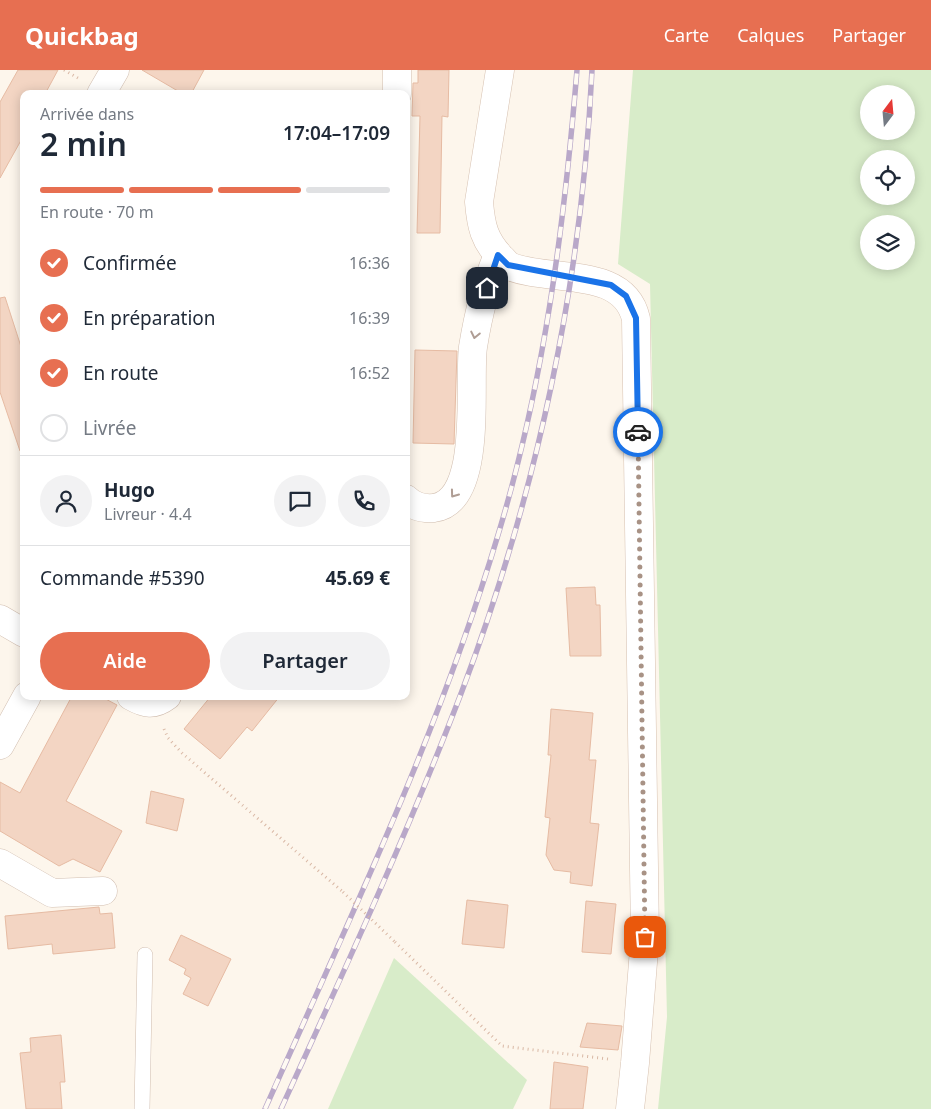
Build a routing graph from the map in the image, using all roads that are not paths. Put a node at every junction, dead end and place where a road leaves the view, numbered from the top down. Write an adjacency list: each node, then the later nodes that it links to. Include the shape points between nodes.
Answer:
1 (114, 70): 4 (street)
2 (397, 70): 5 (street)
3 (500, 70): 6 (street, via 479,202 480,222 490,246)
4 (103, 90)
5 (397, 90)
6 (498, 255): 7 (street, one-way to 7, via 475,336 470,449 462,481 449,501 439,507 426,509); 16 (street, via 508,265 611,285 626,296 636,318 645,937)
7 (410, 503)
8 (0, 619): 9 (street)
9 (20, 631)
10 (25, 700): 11 (street)
11 (0, 745)
12 (0, 863): 13 (street, via 52,893)
13 (103, 891)
14 (145, 955): 15 (lane)
15 (142, 1109)
16 (630, 1109)

